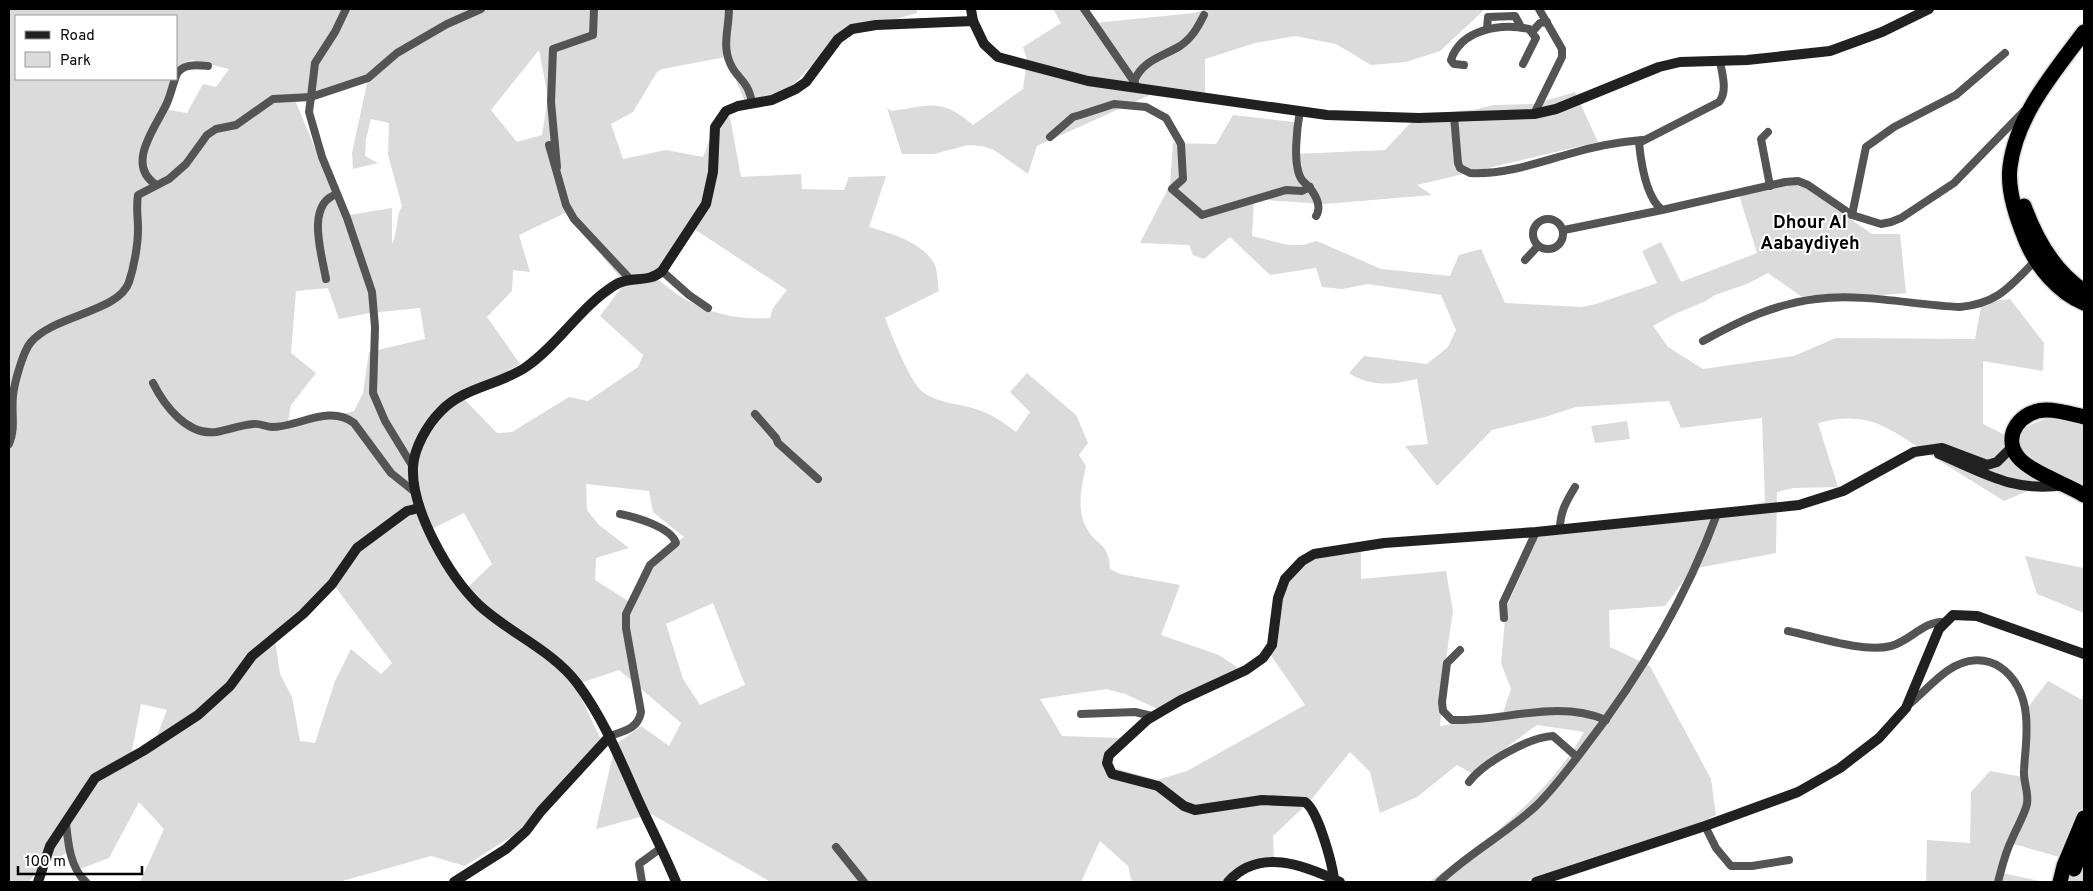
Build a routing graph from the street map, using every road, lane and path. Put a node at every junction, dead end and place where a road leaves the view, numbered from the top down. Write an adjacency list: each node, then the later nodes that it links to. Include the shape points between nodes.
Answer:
1 (346, 9): 24 (street, via 315,63)
2 (481, 9): 24 (street, via 397,53 368,78)
3 (594, 9): 34 (street, via 593,35 552,49 551,102)
4 (729, 9): 26 (street, via 725,46 730,64 750,88)
5 (971, 9): 10 (street)
6 (1084, 9): 22 (street)
7 (1539, 9): 11 (street)
8 (1929, 9): 16 (street, via 1882,32 1830,51)
9 (1204, 15): 22 (street, via 1191,36 1141,67)
10 (973, 21): 23 (street, via 984,44 998,57 1088,82); 26 (street, via 852,29 838,39 806,82 778,97)
11 (1547, 22): 12 (street, via 1540,23); 28 (street, via 1562,49 1562,57)
12 (1532, 32): 17 (street, via 1536,38); 18 (street, via 1521,27 1487,29 1469,38 1455,52 1451,60 1454,64)
13 (2084, 32): 25 (highway)
14 (2084, 47): 49 (highway, via 2046,99 2035,120 2020,164 2019,183 2038,241 2069,280)
15 (2005, 53): 40 (street, via 1956,94 1894,127 1866,147)
16 (1720, 61): 28 (street, via 1680,62 1659,67); 32 (street, via 1724,90 1719,102)
17 (1523, 64)
18 (1464, 65)
19 (208, 66): 20 (street, via 185,66)
20 (178, 71)
21 (175, 80): 35 (street, via 167,104 150,132 143,156 147,178)
22 (1134, 81): 23 (street)
23 (1140, 90): 27 (street)
24 (311, 97): 35 (street, via 274,99 236,125 216,129 186,164 169,179); 38 (street, via 309,112 314,134)
25 (2034, 102): 40 (street, via 1954,183 1901,218 1881,224); 45 (highway, via 2016,143 2010,168 2012,199)
26 (752, 103): 46 (street, via 732,108 719,119 715,127 713,172 706,204)
27 (1300, 111): 29 (street, via 1353,117); 37 (street, via 1298,166 1302,180)
28 (1534, 114): 29 (street)
29 (1454, 116): 32 (street, via 1458,164 1470,173 1545,163 1569,154)
30 (1768, 132): 36 (street, via 1761,140)
31 (1050, 137): 37 (street, via 1073,118 1114,104 1146,107 1166,118 1181,144 1184,179 1172,189 1202,215 1286,190 1302,191)
32 (1642, 140): 39 (street, via 1640,149 1651,193)
33 (549, 145): 34 (street)
34 (557, 167): 48 (street, via 566,205 574,219)
35 (155, 184): 54 (street, via 138,195 138,230 129,282 122,295 71,316 31,342)
36 (1770, 186): 39 (street); 40 (street, via 1785,182 1808,184)
37 (1310, 187): 41 (street, via 1319,206)
38 (337, 194): 47 (street, via 325,200 319,211); 60 (street, via 372,292 375,327 373,393 385,421)
39 (1662, 210): 42 (street)
40 (1852, 215)
41 (1316, 216)
42 (1564, 230): 43 (street, via 1560,245 1553,249); 43 (street, via 1553,218 1544,218 1533,230)
43 (1538, 246): 44 (street)
44 (1525, 260)
45 (2036, 260): 50 (highway, via 2068,294); 52 (street, via 1996,298 1976,306 1960,308 1853,298 1818,299 1762,312)
46 (662, 272): 48 (street, via 653,278); 51 (street)
47 (326, 279)
48 (631, 280): 60 (street, via 615,285 582,310 557,340 525,368 469,392 442,410 423,436)
49 (2084, 291)
50 (2084, 303)
51 (708, 308)
52 (1703, 341)
53 (153, 383): 64 (street, via 170,411 205,432 255,424 284,426 329,415 347,418 391,472)
54 (11, 403): 57 (street, via 14,429)
55 (755, 414): 61 (street, via 778,443)
56 (2084, 417): 58 (highway, via 2059,411 2037,411 2014,427)
57 (9, 444)
58 (2012, 447): 59 (street, via 1997,462 1987,465 1942,448); 62 (highway, via 2023,462)
59 (1926, 449): 62 (street, via 2010,484 2043,488); 68 (street, via 1908,454 1825,498 1799,505)
60 (413, 467): 64 (street)
61 (818, 479)
62 (2067, 485): 65 (highway)
63 (1576, 487): 69 (street, via 1563,507)
64 (416, 493): 66 (street)
65 (2084, 495)
66 (419, 508): 80 (street, via 459,582 478,604 554,660 576,681); 84 (street, via 407,511 357,548 332,584 303,614 252,656 230,686 198,716 95,778)
67 (620, 514): 80 (street, via 644,519 672,536 676,543 650,565 629,605 625,622 640,720 633,727)
68 (1717, 514): 69 (street); 79 (street, via 1662,633)
69 (1560, 529): 70 (street)
70 (1536, 532): 71 (street, via 1503,603); 78 (street, via 1384,543 1308,556 1292,570 1280,589 1275,635 1262,658 1246,670)
71 (1504, 618)
72 (1943, 622): 73 (street, via 1934,622 1906,640 1883,647 1867,647); 75 (street, via 1953,615 1977,616); 76 (street)
73 (1788, 631)
74 (1460, 650): 79 (street, via 1447,664 1442,702 1443,711 1452,720 1543,712 1584,713)
75 (2084, 654)
76 (1906, 708): 85 (street, via 1879,738 1818,782); 100 (street, via 1948,670 1975,660 1997,664 2018,689 2026,715 2023,771 2027,801)
77 (1081, 714): 78 (street, via 1135,712)
78 (1152, 716): 90 (street, via 1108,755 1110,773 1158,786 1184,806 1195,810 1262,800 1305,802 1312,810)
79 (1606, 720): 81 (street)
80 (610, 736): 88 (street); 94 (street, via 526,831 506,849)
81 (1577, 757): 82 (street, via 1553,736 1541,736 1474,774); 91 (street, via 1538,804)
82 (1469, 782)
83 (2084, 818): 101 (highway)
84 (66, 823): 92 (street, via 60,827 50,846); 93 (street, via 74,866)
85 (1705, 826): 89 (street, via 1716,848 1731,866); 99 (street)
86 (2084, 843): 102 (highway)
87 (836, 847): 97 (street)
88 (661, 848): 95 (street, via 639,864); 96 (street)
89 (1790, 860)
90 (1337, 881): 98 (street, via 1275,860 1251,865)
91 (1442, 881)
92 (38, 882)
93 (86, 882)
94 (454, 882)
95 (642, 882)
96 (676, 882)
97 (864, 882)
98 (1228, 882)
99 (1536, 882)
100 (1998, 882)
101 (2060, 882)
102 (2071, 882)

